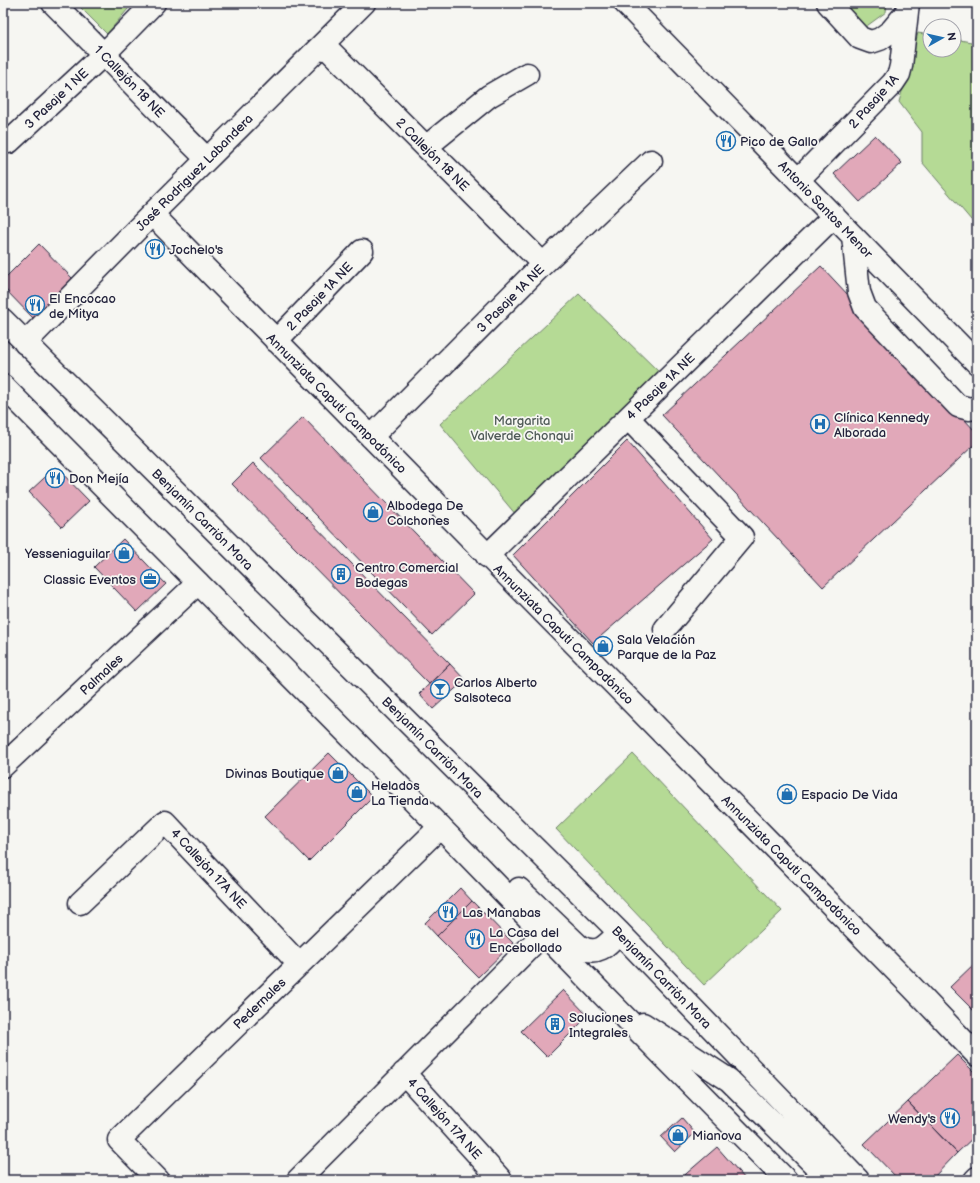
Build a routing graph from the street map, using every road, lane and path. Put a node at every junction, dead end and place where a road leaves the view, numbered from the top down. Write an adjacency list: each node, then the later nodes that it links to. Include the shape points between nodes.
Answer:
1 (53, 3): 8 (street, 1 Callejón 18 NE)
2 (154, 3): 8 (street, 3 Pasaje 1 NE)
3 (364, 3): 7 (street, José Rodriguez Labandera)
4 (625, 3): 14 (street, Antonio Santos Menor)
5 (828, 3): 6 (street, via 860,38 871,42 891,31)
6 (908, 7): 14 (street, 2 Pasaje 1A, via 899,74)
7 (323, 44): 11 (street, 2 Callejón 18 NE); 12 (street, José Rodriguez Labandera)
8 (104, 54): 10 (street, 3 Pasaje 1 NE); 12 (street, 1 Callejón 18 NE)
9 (527, 74): 11 (street, via 489,96)
10 (9, 142)
11 (426, 147): 19 (street, 2 Callejón 18 NE)
12 (207, 159): 15 (street, José Rodriguez Labandera)
13 (651, 161): 19 (street, 3 Pasaje 1A NE)
14 (798, 180): 16 (street, Antonio Santos Menor)
15 (152, 214): 21 (street, Annunziata Caputi Campodónico); 22 (street, José Rodriguez Labandera)
16 (834, 216): 17 (street, Antonio Santos Menor); 26 (street, 4 Pasaje 1A NE)
17 (853, 236): 23 (street, Antonio Santos Menor); 25 (street, via 859,292 865,308 958,406 970,409)
18 (362, 251): 21 (street, 2 Pasaje 1A NE)
19 (543, 264): 27 (street, 3 Pasaje 1A NE)
20 (3, 320): 22 (street, Benjamín Carrión Mora)
21 (276, 341): 27 (street, Annunziata Caputi Campodónico)
22 (25, 343): 35 (street, Benjamín Carrión Mora)
23 (977, 363)
24 (3, 386): 29 (street)
25 (977, 407)
26 (628, 418): 28 (street, 4 Pasaje 1A NE); 30 (street, via 742,537)
27 (371, 437): 28 (street, Annunziata Caputi Campodónico)
28 (487, 556): 39 (street, Annunziata Caputi Campodónico)
29 (198, 583): 31 (street, Palmales); 32 (street)
30 (665, 629)
31 (3, 766)
32 (440, 828): 33 (street); 37 (street, Pedernales)
33 (480, 869): 35 (street, via 508,878 586,950 604,948); 36 (street)
34 (80, 903): 37 (street, 4 Callejón 17A NE, via 165,822)
35 (620, 932): 46 (street, Benjamín Carrión Mora)
36 (543, 934): 38 (street); 40 (street)
37 (300, 964): 41 (street, Pedernales, via 119,1140)
38 (608, 1002): 44 (street); 45 (street, via 729,1080)
39 (977, 1055)
40 (404, 1073): 42 (street); 43 (street, 4 Callejón 17A NE)
41 (158, 1180)
42 (298, 1180)
43 (501, 1180)
44 (786, 1180)
45 (830, 1180)
46 (858, 1180)

